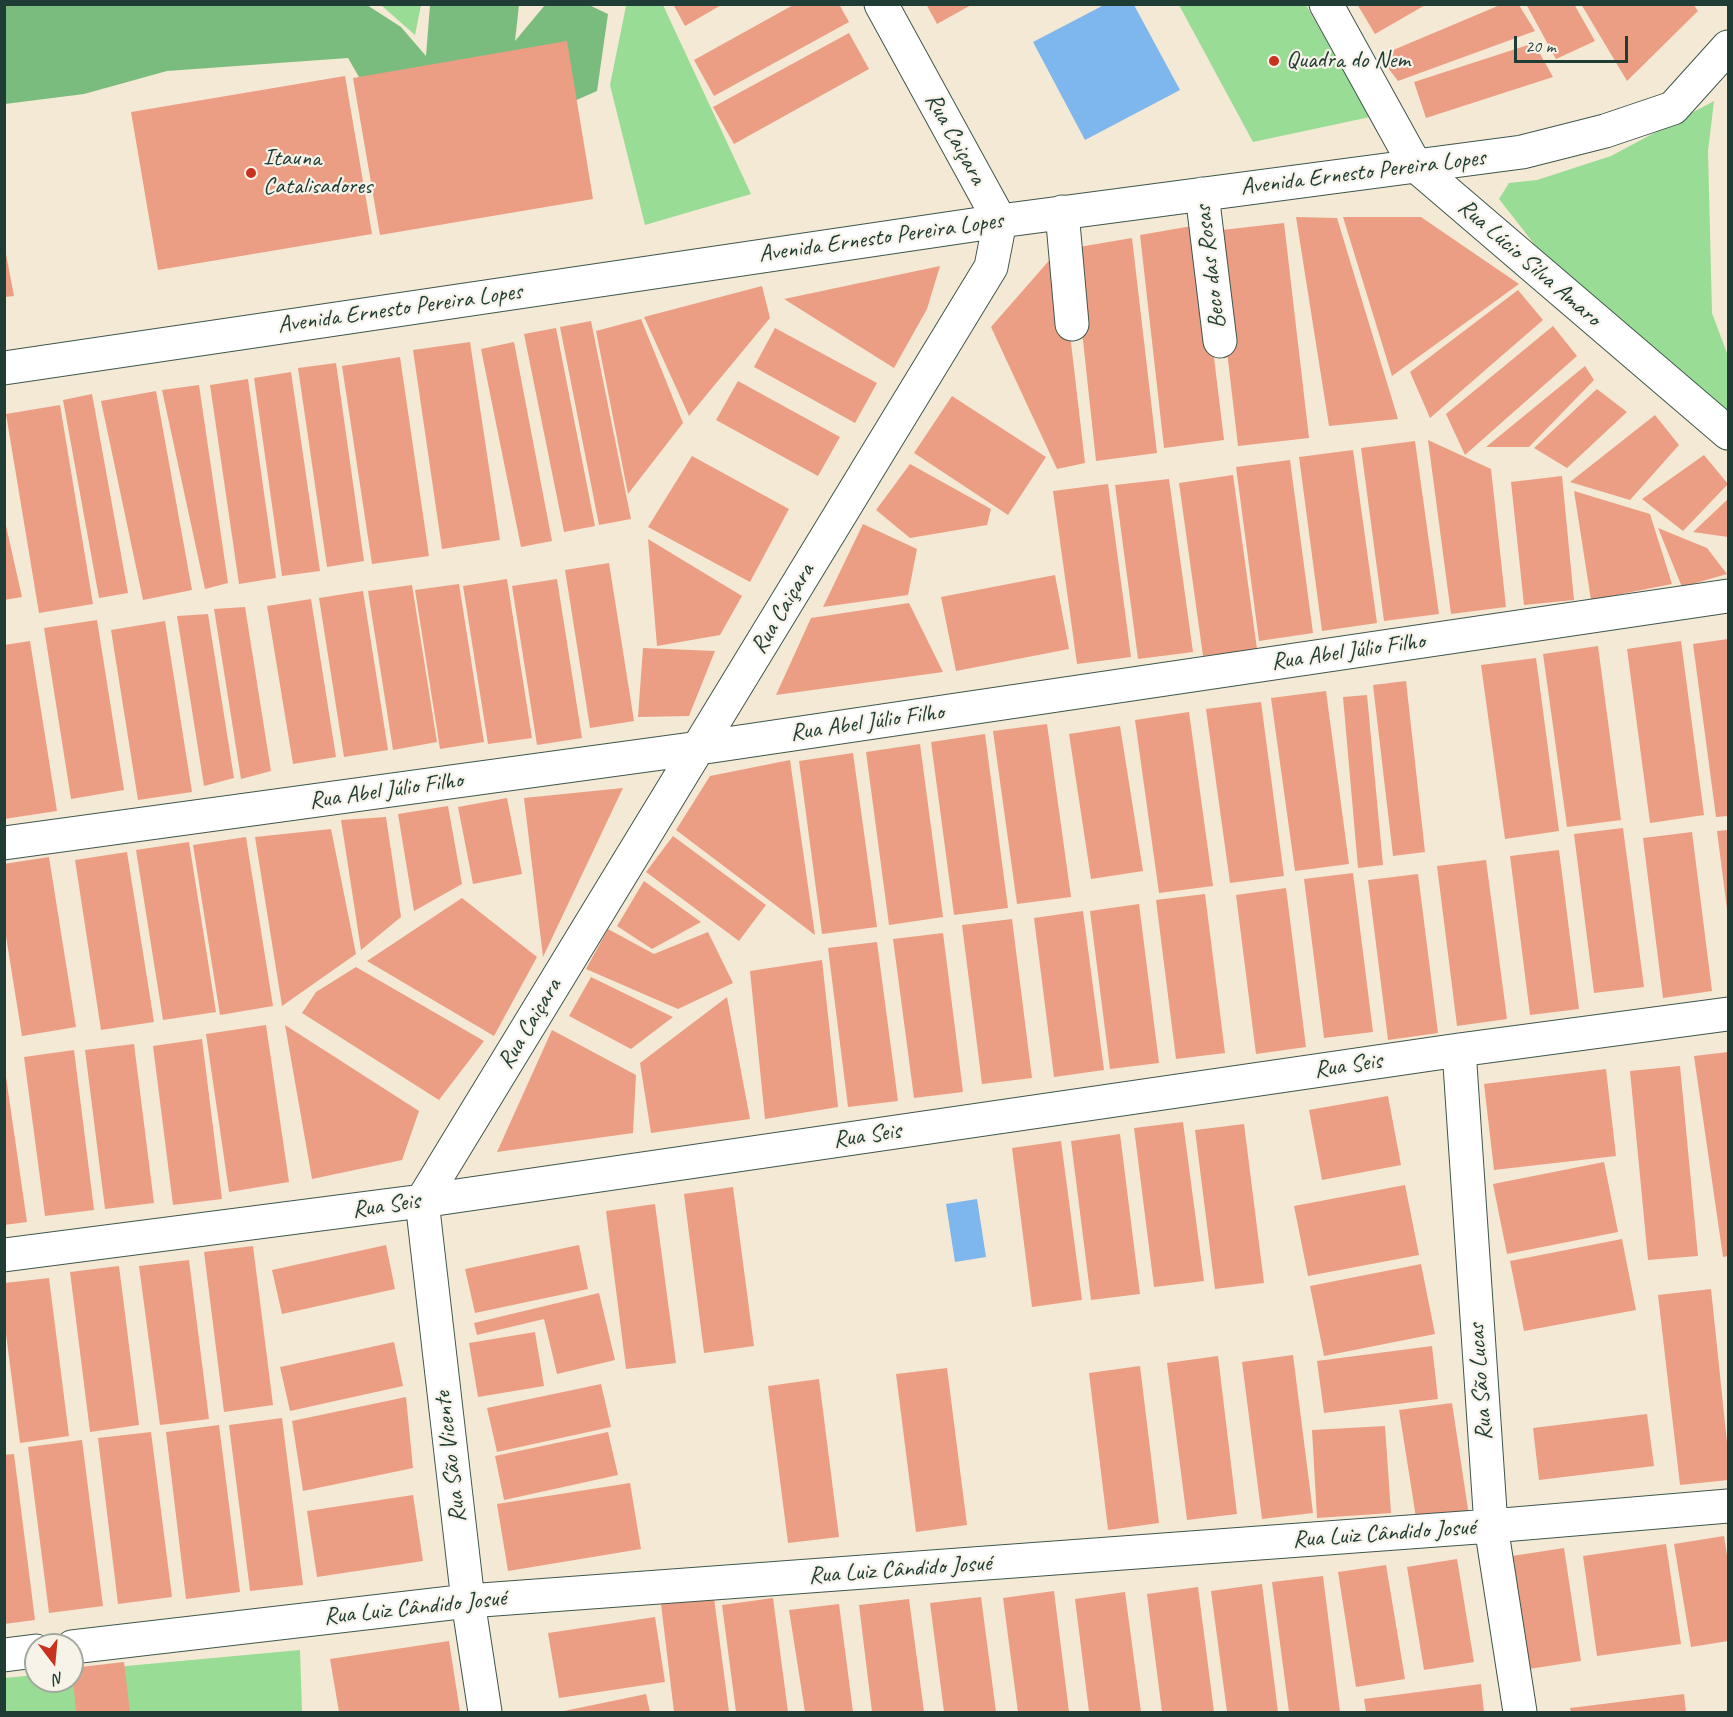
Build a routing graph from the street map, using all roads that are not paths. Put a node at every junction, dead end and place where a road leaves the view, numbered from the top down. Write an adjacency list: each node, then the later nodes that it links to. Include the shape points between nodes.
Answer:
1 (881, 4): 7 (street, Rua Caiçara)
2 (1326, 4): 4 (street, Rua Lúcio Silva Amaro)
3 (1728, 47): 4 (street, Avenida Ernesto Pereira Lopes, via 1673,108 1605,131 1522,152)
4 (1415, 165): 5 (street, Avenida Ernesto Pereira Lopes); 11 (street, Rua Lúcio Silva Amaro)
5 (1202, 194): 6 (street, Avenida Ernesto Pereira Lopes); 9 (street, Beco das Rosas)
6 (1062, 212): 7 (street, Avenida Ernesto Pereira Lopes); 8 (street)
7 (1000, 221): 10 (street, Avenida Ernesto Pereira Lopes); 13 (street, Rua Caiçara, via 991,267)
8 (1072, 324)
9 (1220, 341)
10 (4, 368)
11 (1728, 433)
12 (1728, 596): 13 (street, Rua Abel Júlio Filho)
13 (699, 748): 14 (street, Rua Abel Júlio Filho); 17 (street, Rua Caiçara)
14 (4, 843)
15 (1728, 1014): 16 (street, Rua Seis)
16 (1459, 1050): 17 (street, Rua Seis); 20 (street, Rua São Lucas)
17 (422, 1201): 18 (street, Rua Seis); 21 (street, Rua São Vicente)
18 (4, 1255)
19 (1728, 1506): 20 (street, Rua Luiz Cândido Josué)
20 (1491, 1526): 21 (street, Rua Luiz Cândido Josué); 26 (street, Rua São Lucas)
21 (468, 1601): 22 (street, Rua Luiz Cândido Josué); 25 (street, Rua São Vicente)
22 (84, 1646)
23 (24, 1653): 24 (street)
24 (4, 1655)
25 (485, 1713)
26 (1520, 1713)

